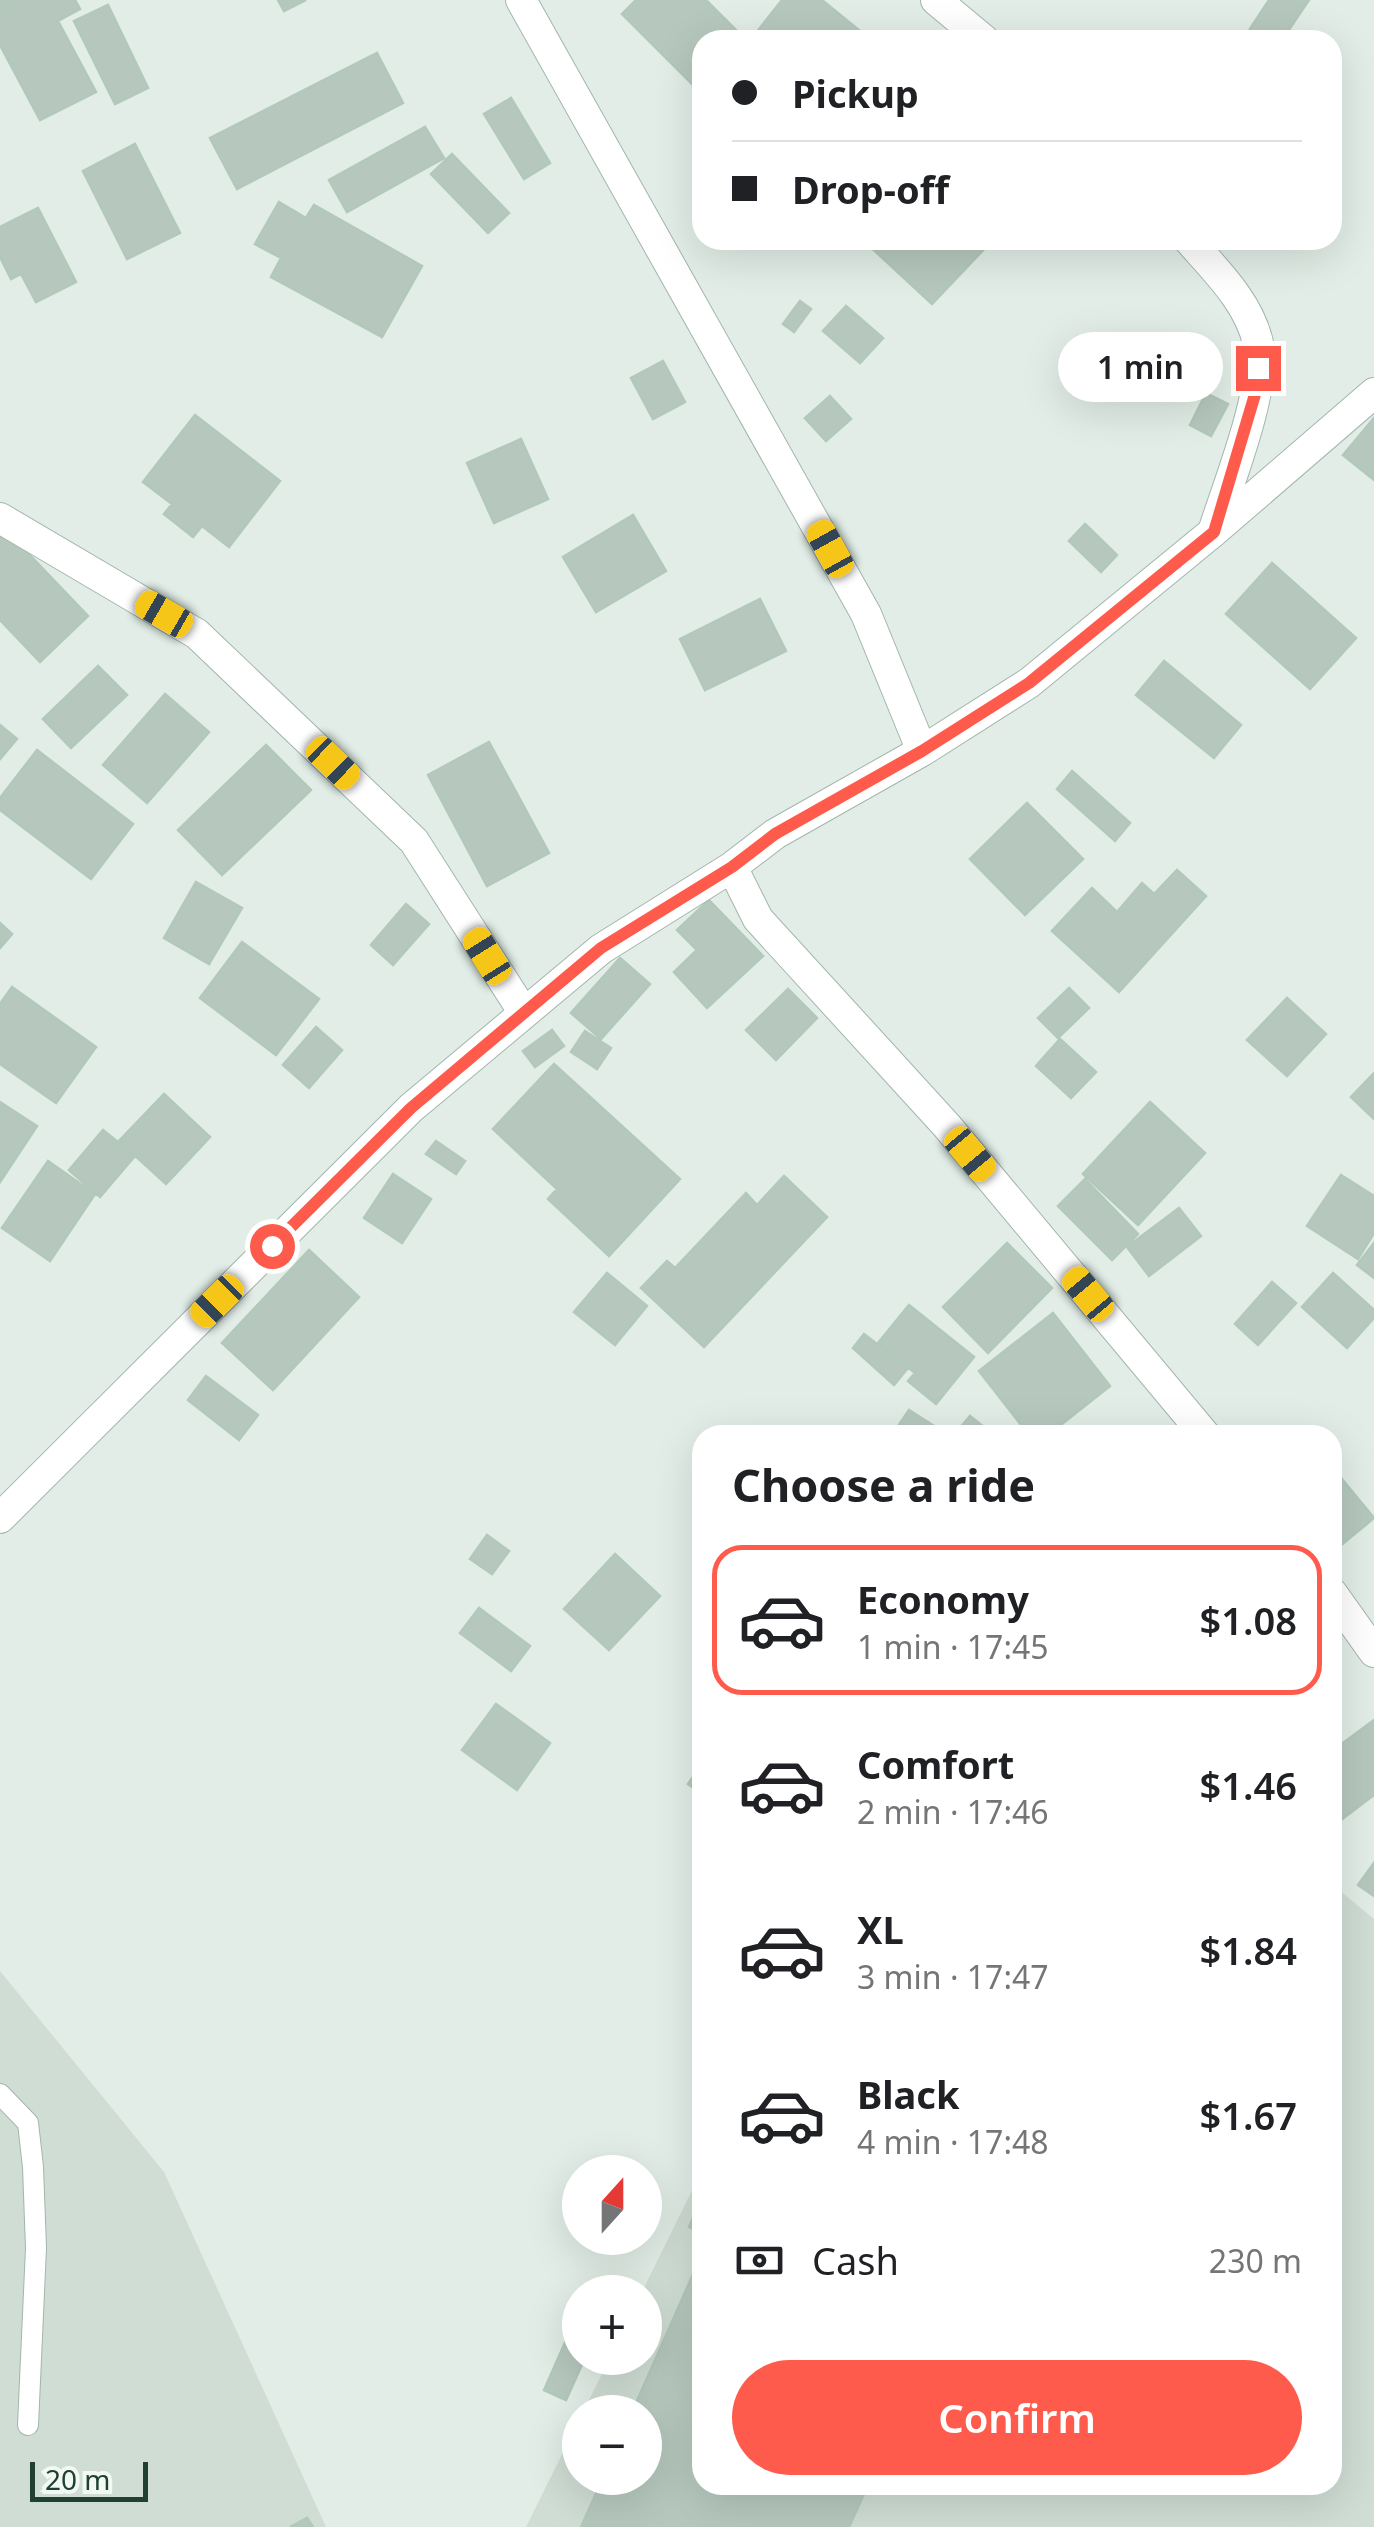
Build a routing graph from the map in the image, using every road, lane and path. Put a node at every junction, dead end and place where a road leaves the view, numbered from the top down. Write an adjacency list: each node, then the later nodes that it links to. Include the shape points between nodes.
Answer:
1 (522, 0): 8 (street, via 866,614)
2 (936, 0): 3 (street)
3 (972, 30)
4 (1198, 250): 7 (street, via 1237,296 1259,344 1256,391)
5 (1374, 393): 7 (street)
6 (0, 518): 10 (street, via 197,634 414,840)
7 (1214, 532): 8 (street, via 1029,683)
8 (922, 751): 9 (street, via 775,834)
9 (732, 867): 10 (street, via 601,948); 11 (street, via 758,919 947,1126)
10 (524, 1013): 12 (street, via 411,1108)
11 (1197, 1425)
12 (0, 1518)
13 (1342, 1607): 14 (street)
14 (1374, 1652)
15 (0, 2094): 16 (lane, via 28,2123 34,2167)
16 (28, 2425)

